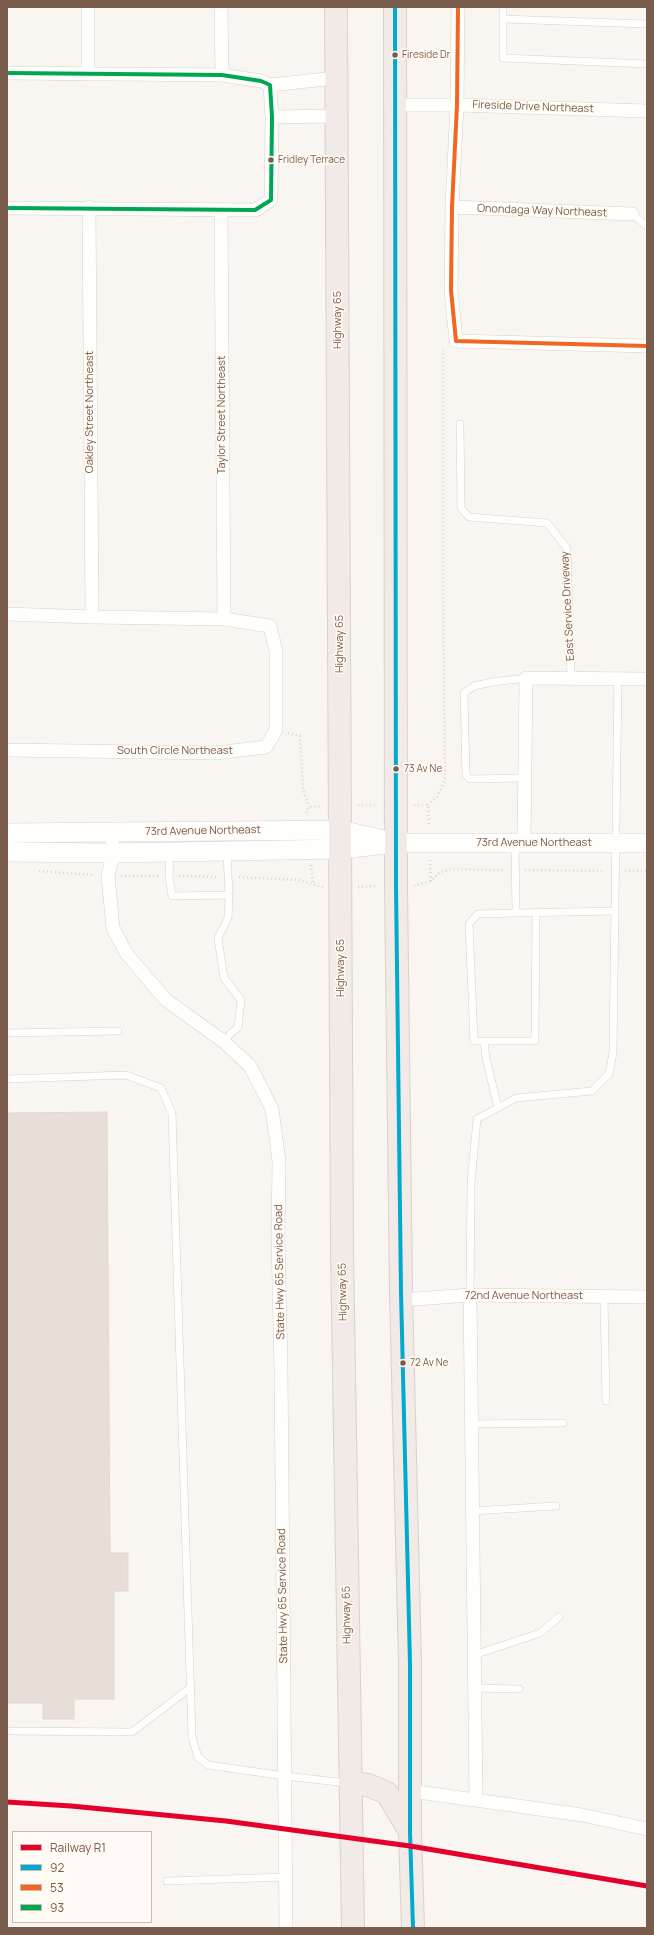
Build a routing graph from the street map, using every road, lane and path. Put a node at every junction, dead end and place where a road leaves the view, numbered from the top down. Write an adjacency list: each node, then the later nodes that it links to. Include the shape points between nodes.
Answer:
1 (88, 7): 11 (street)
2 (222, 7): 12 (street)
3 (336, 7): 13 (highway, Highway 65)
4 (395, 7): 15 (highway)
5 (458, 7): 16 (street)
6 (503, 7): 7 (lane)
7 (503, 19): 8 (lane); 9 (lane, via 503,58)
8 (647, 24)
9 (647, 64)
10 (7, 74): 11 (street)
11 (88, 74): 12 (street)
12 (222, 75): 14 (street, via 261,81)
13 (336, 78): 14 (street); 18 (highway, Highway 65)
14 (270, 86): 19 (street)
15 (395, 105): 16 (street, Fireside Drive Northeast); 45 (highway)
16 (457, 105): 17 (street, Fireside Drive Northeast); 21 (street)
17 (647, 111)
18 (336, 116): 19 (street); 43 (highway, Highway 65)
19 (272, 117): 23 (street, via 271,200 255,210)
20 (89, 207): 22 (street); 23 (street); 30 (street, Oakley Street Northeast)
21 (452, 207): 24 (street, Onondaga Way Northeast); 26 (street, via 451,290)
22 (7, 208)
23 (221, 210): 31 (street, Taylor Street Northeast)
24 (632, 214): 25 (lane)
25 (647, 226)
26 (456, 341): 27 (street); 39 (path, via 442,351 445,780 437,797)
27 (647, 346)
28 (460, 424): 33 (lane, East Service Driveway, via 461,508 469,517 546,523 567,548)
29 (7, 614): 30 (street)
30 (92, 617): 31 (street)
31 (224, 619): 36 (street, via 270,626 276,651)
32 (526, 678): 33 (street); 38 (street); 38 (lane, via 474,686 464,693 466,775 470,779)
33 (571, 678): 34 (street)
34 (618, 679): 35 (street); 44 (lane)
35 (647, 679)
36 (276, 730): 37 (street, South Circle Northeast, via 266,747 216,753); 40 (path, via 300,736 303,789)
37 (7, 750)
38 (525, 778): 46 (street)
39 (428, 805)
40 (309, 807)
41 (112, 832): 42 (street, 73rd Avenue Northeast); 43 (street, 73rd Avenue Northeast); 51 (street, State Hwy 65 Service Road)
42 (7, 833)
43 (341, 839): 45 (street, 73rd Avenue Northeast); 48 (street, 73rd Avenue Northeast); 78 (highway, Highway 65, via 342,1249)
44 (616, 842): 46 (street, 73rd Avenue Northeast); 47 (street, 73rd Avenue Northeast); 53 (lane)
45 (397, 843): 46 (street, 73rd Avenue Northeast); 65 (highway)
46 (520, 843): 54 (lane)
47 (647, 843)
48 (227, 851): 50 (street, 73rd Avenue Northeast); 52 (lane)
49 (7, 852): 51 (street, 73rd Avenue Northeast)
50 (170, 852): 51 (street, 73rd Avenue Northeast); 52 (lane, via 172,896)
51 (114, 853): 58 (street, State Hwy 65 Service Road, via 108,876 114,928 126,953 166,1000)
52 (229, 895): 58 (lane, via 228,918 218,938 224,978 241,1000 238,1027)
53 (615, 912): 55 (lane); 61 (lane, via 613,1053 609,1074 592,1092 516,1098)
54 (516, 913): 55 (lane); 59 (lane, via 478,914 469,924 474,1041)
55 (536, 913): 59 (lane, via 536,1041)
56 (118, 1031): 57 (lane)
57 (7, 1033)
58 (223, 1041): 77 (street, State Hwy 65 Service Road, via 250,1066 272,1109 279,1161)
59 (484, 1041): 61 (lane)
60 (7, 1079): 73 (lane, via 126,1075 161,1088 172,1113)
61 (498, 1108): 62 (lane, via 477,1119 471,1183)
62 (470, 1295): 63 (street, 72nd Avenue Northeast); 65 (street, 72nd Avenue Northeast); 68 (street)
63 (604, 1297): 64 (street, 72nd Avenue Northeast); 66 (lane)
64 (647, 1297)
65 (402, 1300): 79 (highway)
66 (606, 1401)
67 (563, 1423): 68 (lane)
68 (471, 1424): 70 (street)
69 (556, 1506): 70 (lane)
70 (472, 1511): 72 (street)
71 (559, 1617): 72 (lane, via 540,1633)
72 (474, 1655): 74 (street)
73 (190, 1688): 76 (lane, via 132,1732); 77 (lane, via 192,1738 198,1757 208,1765)
74 (474, 1688): 75 (lane); 80 (street)
75 (519, 1689)
76 (7, 1731)
77 (285, 1776): 78 (lane); 83 (street, State Hwy 65 Service Road)
78 (350, 1783): 82 (highway, via 368,1785 387,1793); 86 (highway, Highway 65)
79 (411, 1791): 80 (street); 82 (highway)
80 (476, 1800): 81 (street, via 582,1815)
81 (647, 1828)
82 (410, 1832): 87 (highway)
83 (286, 1877): 84 (lane); 85 (street, State Hwy 65 Service Road)
84 (167, 1881)
85 (286, 1928)
86 (353, 1928)
87 (412, 1928)

